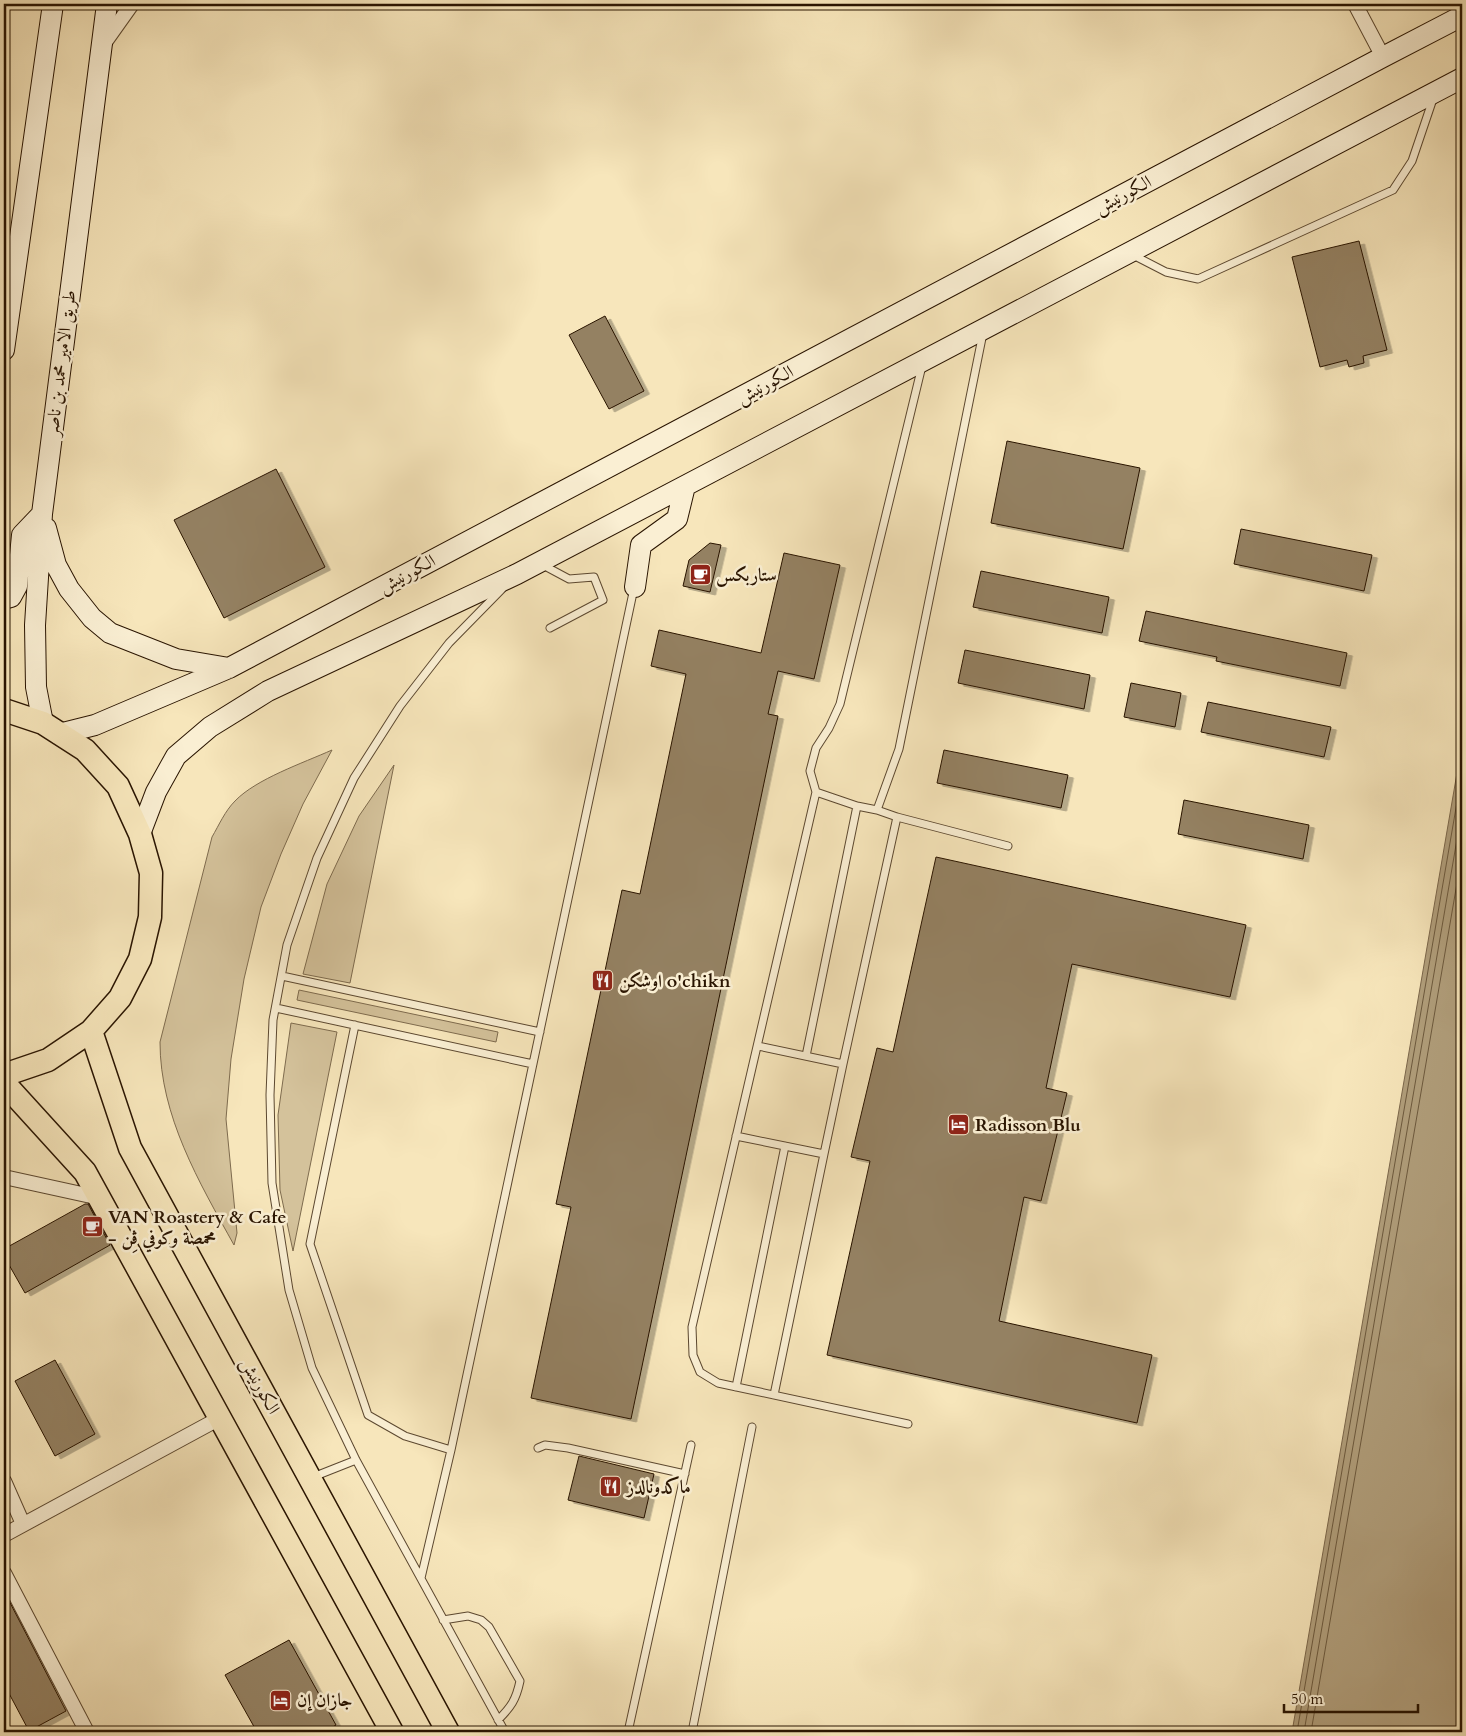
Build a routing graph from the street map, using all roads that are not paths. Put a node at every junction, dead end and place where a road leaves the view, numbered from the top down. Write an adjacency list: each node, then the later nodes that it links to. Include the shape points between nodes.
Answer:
1 (53, 4): 12 (main road)
2 (107, 4): 6 (main road, طريق الامير محمد بن ناصر)
3 (132, 4): 6 (street)
4 (1355, 4): 7 (street)
5 (1462, 16): 7 (main road, الكورنيش)
6 (101, 47): 15 (main road, طريق الامير محمد بن ناصر)
7 (1383, 57): 21 (main road, الكورنيش)
8 (1462, 78): 9 (main road)
9 (1436, 92): 10 (main road); 10 (lane, via 1412,161 1393,190 1198,279 1166,272)
10 (1129, 253): 11 (main road)
11 (984, 329): 13 (main road); 26 (lane, via 899,749)
12 (4, 350)
13 (923, 361): 14 (main road); 24 (lane, via 840,704 816,748 810,771)
14 (685, 486): 16 (main road); 18 (main road, via 677,520 641,545)
15 (42, 514): 19 (main road, via 22,535 17,586 11,597); 21 (main road, via 56,565 68,589 104,628 176,659); 23 (main road, طريق الامير محمد بن ناصر, via 35,625 36,687)
16 (539, 562): 17 (main road); 20 (lane, via 569,578 594,577 603,600)
17 (517, 574): 28 (main road, via 268,691 210,727 176,756 156,792); 30 (lane, via 449,643 400,706 354,778 317,858 287,945)
18 (635, 587): 34 (lane)
19 (4, 599)
20 (550, 628)
21 (229, 668): 23 (main road, الكورنيش, via 95,725)
22 (4, 710): 23 (main road)
23 (51, 728): 28 (main road, via 84,750 118,786)
24 (816, 792): 25 (lane); 35 (lane)
25 (857, 806): 26 (lane); 36 (lane)
26 (877, 810): 27 (lane)
27 (897, 817): 29 (lane); 38 (lane)
28 (140, 834): 33 (main road, via 151,873 150,917 140,959 120,998)
29 (1008, 846)
30 (282, 976): 31 (lane); 34 (lane)
31 (276, 1008): 32 (lane); 54 (lane, via 270,1095 272,1182 289,1290 312,1368)
32 (355, 1026): 37 (lane); 53 (lane, via 310,1244 368,1415 405,1436)
33 (91, 1031): 39 (main road, via 48,1060); 56 (main road, الكورنيش, via 130,1148)
34 (540, 1032): 37 (lane)
35 (758, 1046): 36 (lane); 41 (lane)
36 (806, 1056): 38 (lane)
37 (533, 1064): 53 (lane)
38 (843, 1064): 43 (lane)
39 (4, 1075)
40 (4, 1083): 45 (main road, via 85,1172)
41 (736, 1136): 42 (lane); 46 (lane, via 692,1327 693,1355 700,1372 718,1383)
42 (785, 1146): 43 (lane); 46 (lane)
43 (824, 1154): 47 (lane)
44 (4, 1177): 45 (street)
45 (100, 1198): 48 (main road)
46 (736, 1387): 47 (lane)
47 (774, 1395): 49 (lane)
48 (220, 1418): 58 (street); 65 (main road)
49 (908, 1424)
50 (752, 1427): 69 (lane)
51 (691, 1445): 55 (lane)
52 (538, 1448): 55 (lane, via 545,1445 568,1448)
53 (451, 1450): 61 (lane)
54 (356, 1460): 56 (lane); 61 (lane)
55 (685, 1474): 68 (lane)
56 (310, 1478): 66 (main road, الكورنيش)
57 (4, 1481): 58 (street)
58 (23, 1524): 59 (street)
59 (4, 1535)
60 (4, 1573): 64 (street)
61 (421, 1578): 62 (lane)
62 (443, 1620): 63 (lane); 63 (lane, via 468,1616 481,1620 489,1627 520,1682 512,1706)
63 (498, 1720): 67 (lane)
64 (87, 1732)
65 (392, 1732)
66 (448, 1732)
67 (505, 1732)
68 (628, 1732)
69 (692, 1732)

